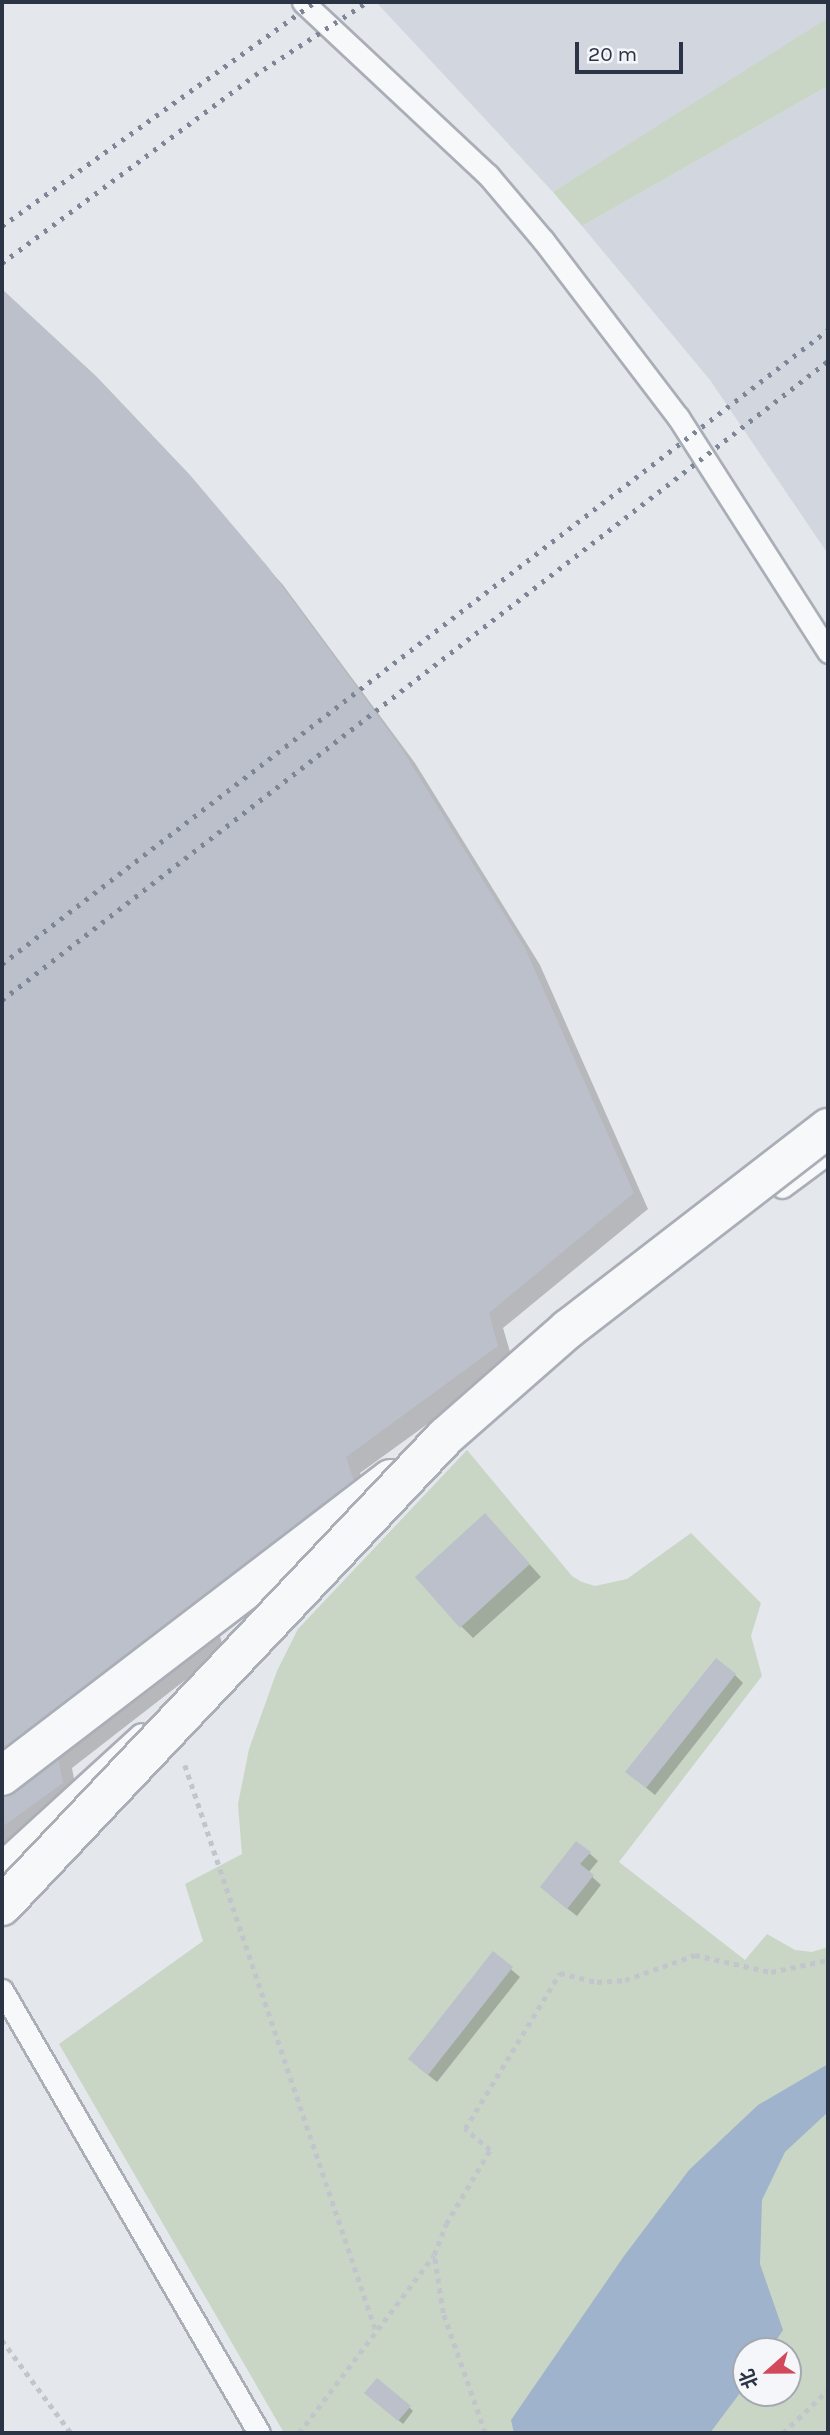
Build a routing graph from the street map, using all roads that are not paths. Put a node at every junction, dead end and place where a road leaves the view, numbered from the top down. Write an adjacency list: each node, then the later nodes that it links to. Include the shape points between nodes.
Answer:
1 (303, 2): 2 (lane, via 479,166 543,240 678,417)
2 (828, 652)
3 (828, 1128): 5 (street, bridge, via 568,1329)
4 (828, 1153): 7 (lane, via 491,1410)
5 (445, 1437): 6 (street, bridge); 8 (street, bridge)
6 (2, 1776)
7 (2, 1861)
8 (2, 1906)
9 (2, 1990): 10 (lane)
10 (10, 2024): 11 (lane)
11 (259, 2433)

